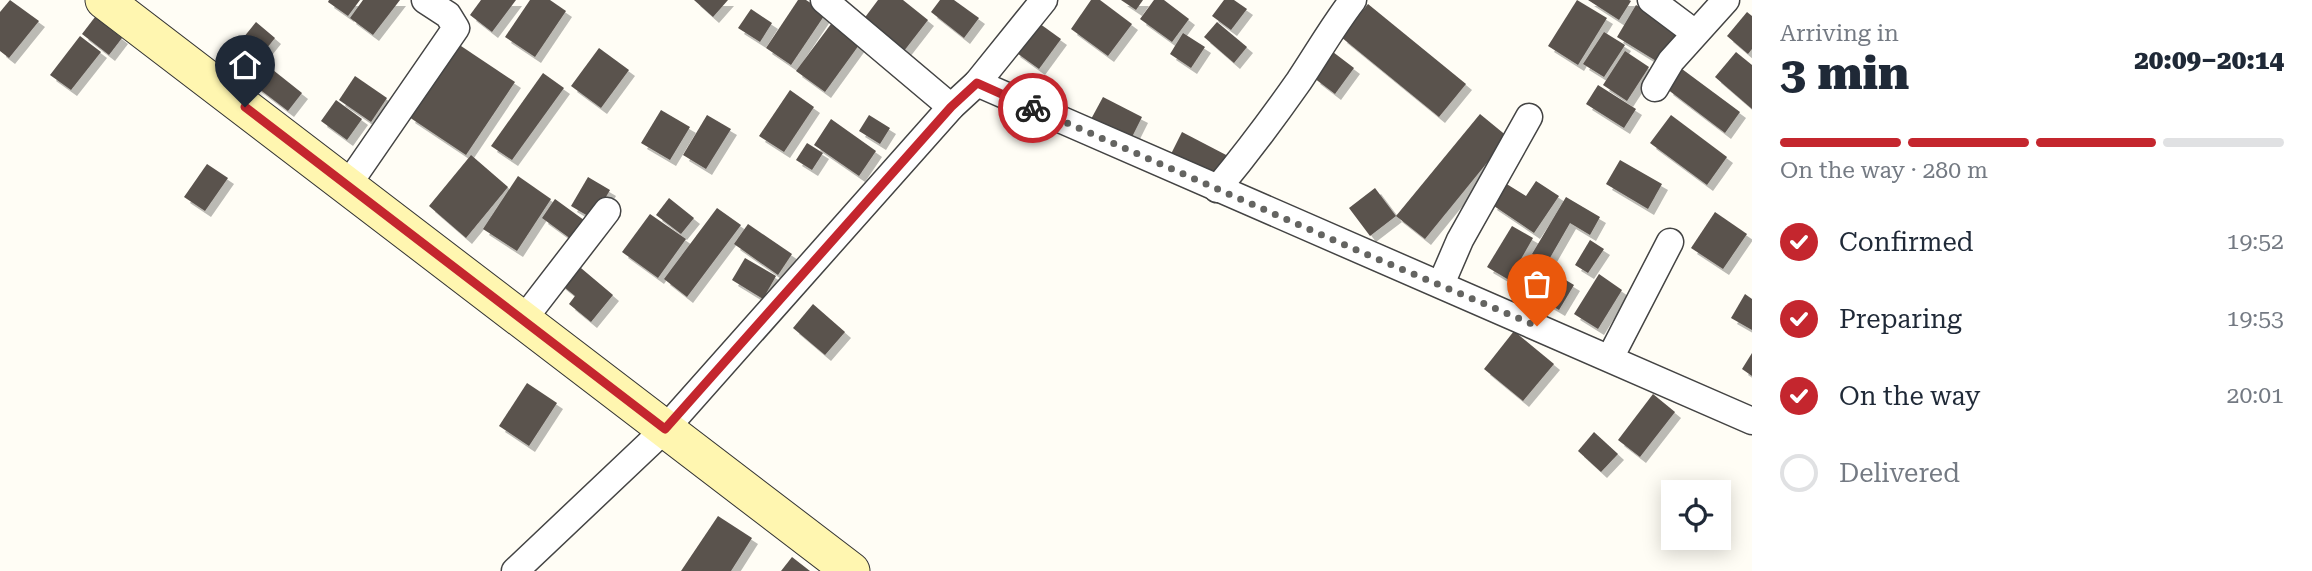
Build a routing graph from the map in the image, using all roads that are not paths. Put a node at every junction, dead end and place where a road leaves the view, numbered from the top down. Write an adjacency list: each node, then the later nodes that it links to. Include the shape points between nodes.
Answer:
1 (425, 0): 13 (street, via 448,15 456,28)
2 (824, 0): 11 (street)
3 (1044, 0): 9 (street)
4 (1353, 0): 14 (street)
5 (1651, 0): 8 (street)
6 (1726, 0): 8 (street)
7 (120, 4): 13 (street)
8 (1695, 33): 10 (street)
9 (977, 83): 11 (street); 14 (street)
10 (1655, 88)
11 (951, 107): 21 (street)
12 (1529, 117): 17 (street, via 1460,240)
13 (347, 186): 18 (street)
14 (1217, 190): 17 (street)
15 (607, 211): 18 (street)
16 (1670, 242): 19 (street)
17 (1441, 284): 19 (street)
18 (523, 320): 21 (street)
19 (1609, 358): 20 (street)
20 (1752, 421)
21 (665, 429): 22 (street); 23 (street)
22 (515, 571)
23 (851, 571)

